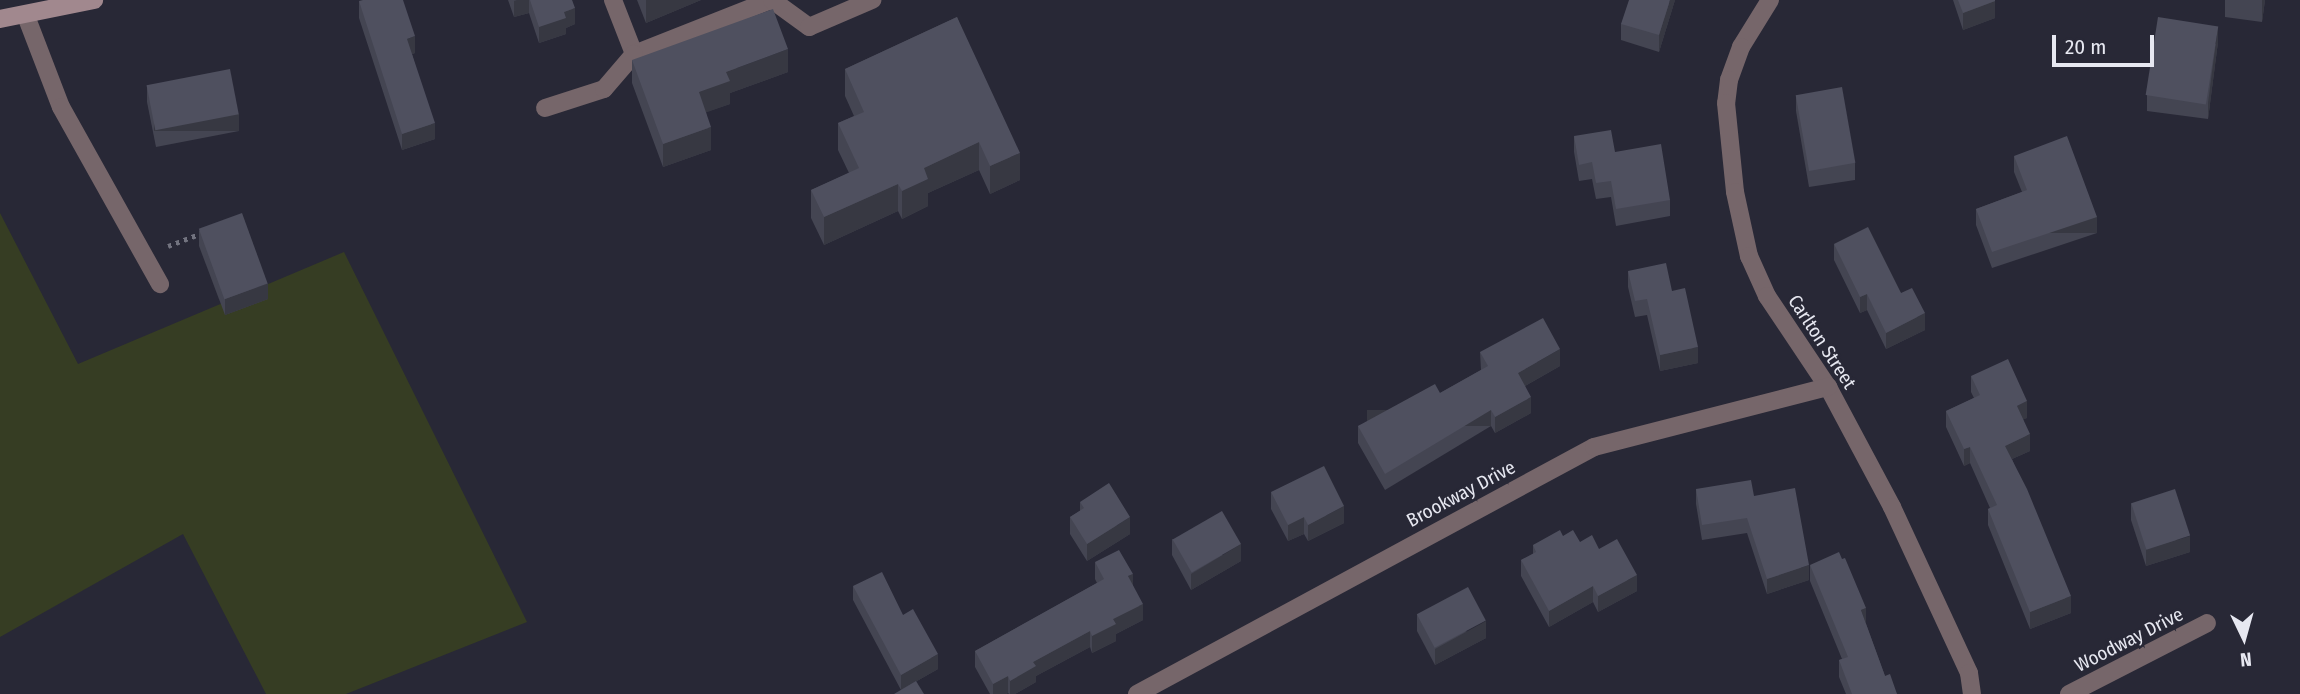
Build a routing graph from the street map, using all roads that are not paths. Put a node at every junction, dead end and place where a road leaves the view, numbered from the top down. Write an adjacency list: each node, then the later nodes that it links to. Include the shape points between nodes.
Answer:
1 (94, 0): 6 (main road)
2 (613, 0): 8 (street)
3 (772, 0): 4 (street, via 808,27); 8 (street)
4 (872, 0)
5 (1770, 0): 11 (street, Carlton Street, via 1741,47 1729,80 1726,103 1735,192 1749,256 1767,296)
6 (26, 16): 7 (main road); 10 (street, via 61,107)
7 (0, 19)
8 (634, 54): 9 (street, via 604,89)
9 (545, 108)
10 (160, 284)
11 (1828, 387): 13 (street, Brookway Drive, via 1594,447); 14 (street, Carlton Street, via 1892,507 1969,673)
12 (2207, 624): 15 (street, Woodway Drive)
13 (1137, 694)
14 (1972, 694)
15 (2069, 694)

